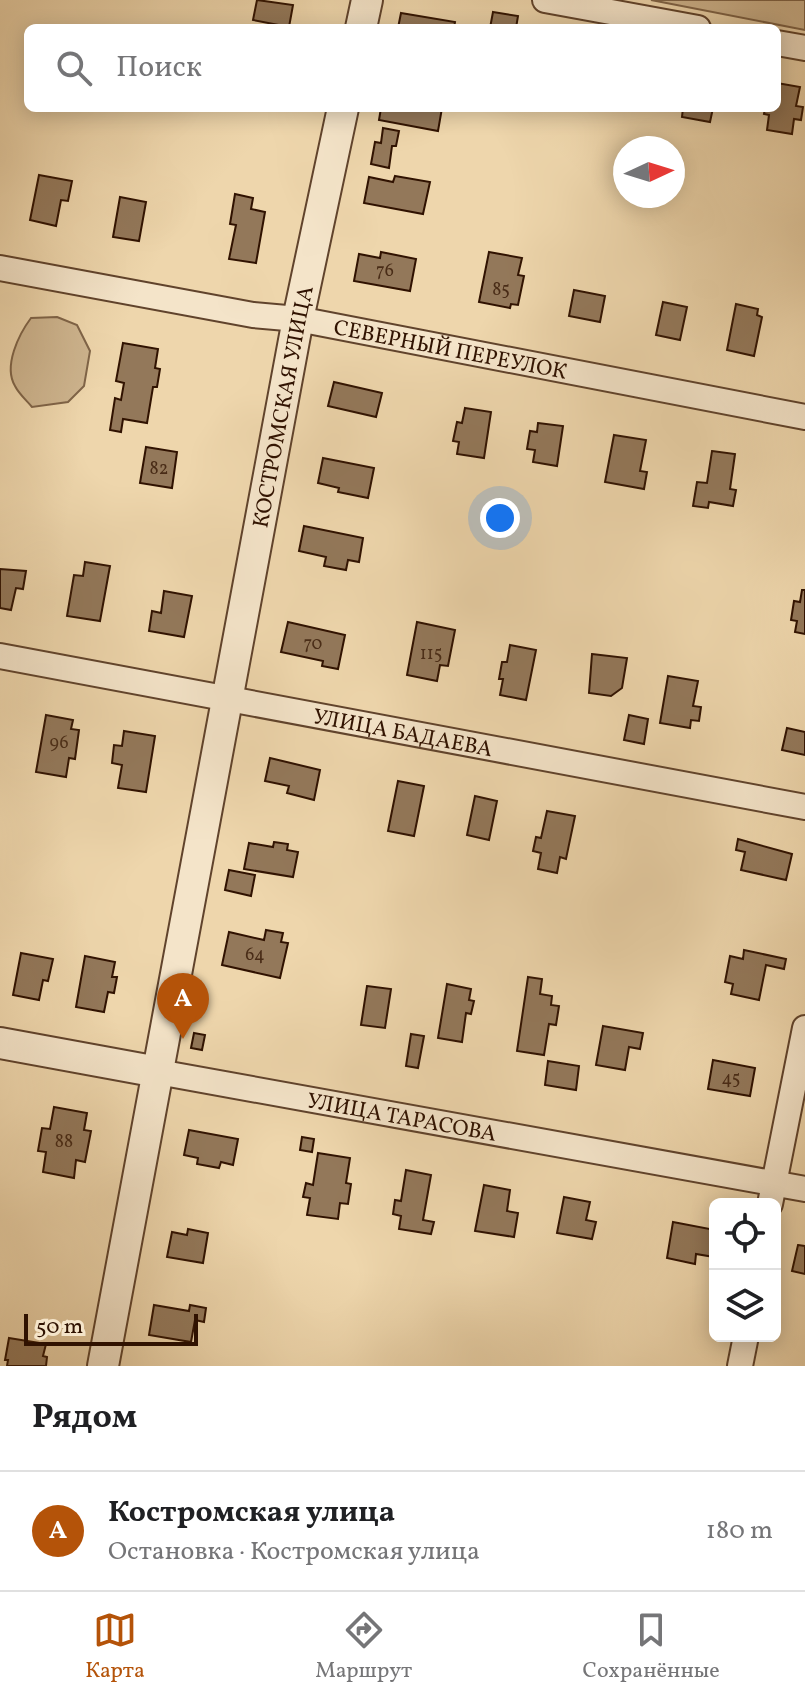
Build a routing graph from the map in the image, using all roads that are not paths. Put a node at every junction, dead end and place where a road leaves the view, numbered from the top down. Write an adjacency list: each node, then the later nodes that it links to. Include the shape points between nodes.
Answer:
1 (367, 0): 3 (street)
2 (545, 0): 4 (street)
3 (362, 24)
4 (676, 24)
5 (781, 44): 6 (street)
6 (805, 48)
7 (342, 112): 9 (street, КОСТРОМСКАЯ УЛИЦА)
8 (0, 268): 9 (street, СЕВЕРНЫЙ ПЕРЕУЛОК)
9 (298, 319): 10 (street, СЕВЕРНЫЙ ПЕРЕУЛОК); 12 (street, КОСТРОМСКАЯ УЛИЦА)
10 (805, 417)
11 (0, 656): 12 (street, УЛИЦА БАДАЕВА)
12 (227, 699): 13 (street, УЛИЦА БАДАЕВА); 16 (street, КОСТРОМСКАЯ УЛИЦА)
13 (805, 807)
14 (805, 1028): 18 (street)
15 (0, 1043): 16 (street, УЛИЦА ТАРАСОВА)
16 (158, 1072): 18 (street, УЛИЦА ТАРАСОВА); 20 (street, КОСТРОМСКАЯ УЛИЦА)
17 (805, 1189): 18 (street, УЛИЦА ТАРАСОВА)
18 (772, 1194)
19 (745, 1342): 21 (street)
20 (103, 1366)
21 (740, 1366)

